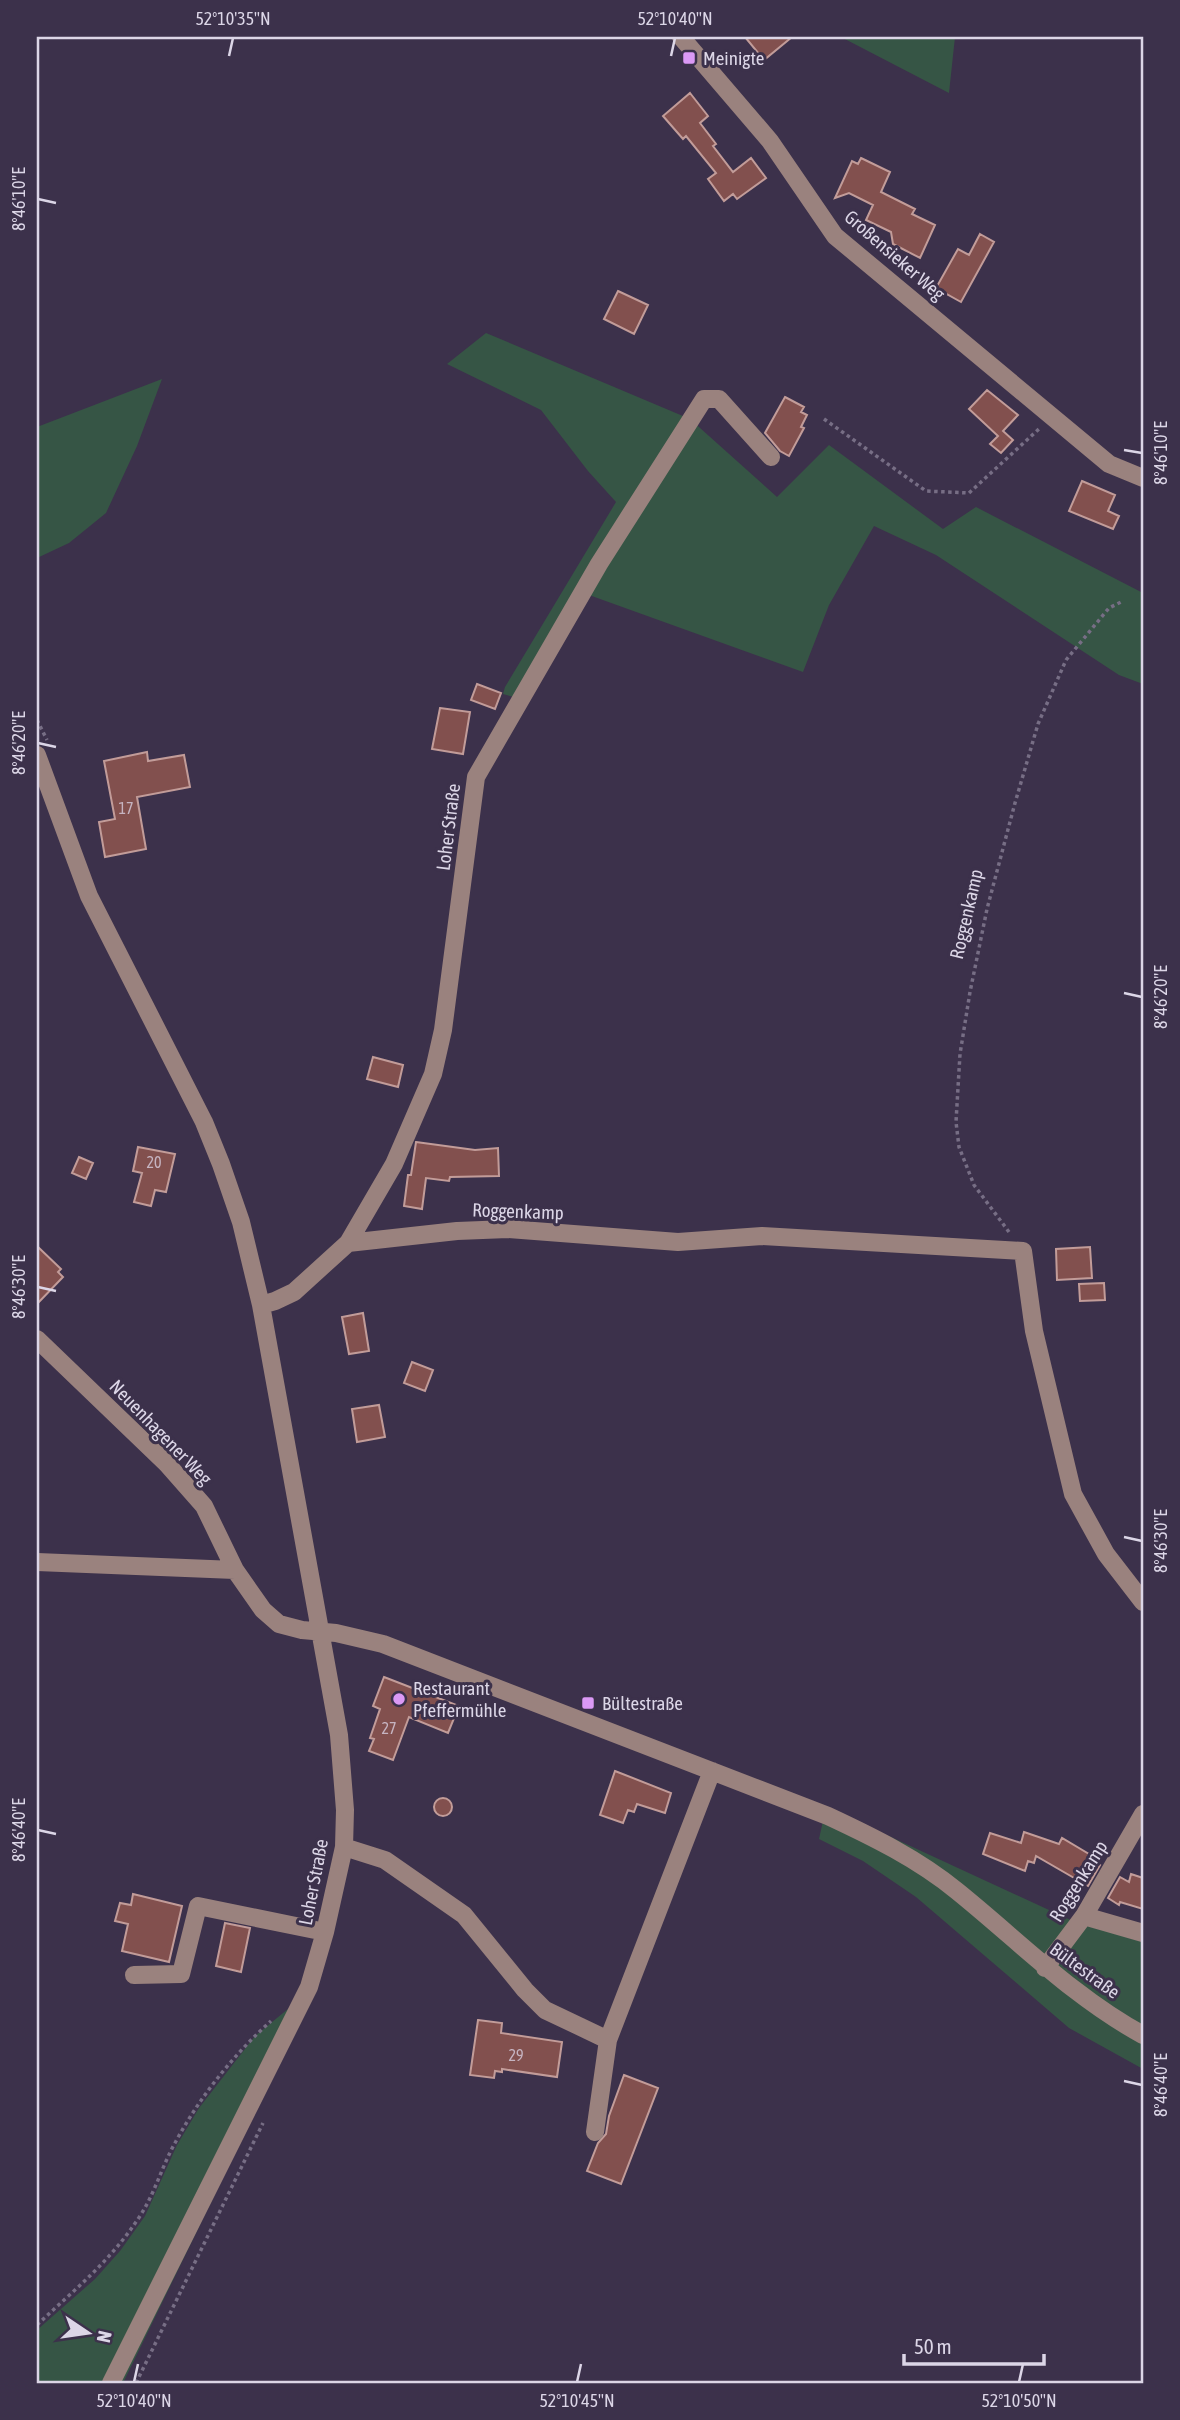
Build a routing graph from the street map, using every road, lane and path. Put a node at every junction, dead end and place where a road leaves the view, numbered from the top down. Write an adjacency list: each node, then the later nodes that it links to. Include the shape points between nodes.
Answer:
1 (681, 37): 2 (street, Großensieker Weg, via 770,141 835,236)
2 (1052, 417): 3 (path, via 970,493 926,491); 5 (street, Großensieker Weg, via 1109,464)
3 (824, 419)
4 (771, 457): 8 (street, Loher Straße, via 719,399 704,400 598,564 476,776 443,1030 433,1074 394,1164)
5 (1143, 478)
6 (1124, 601): 9 (path, Roggenkamp, via 1109,608 1066,660 1038,724 987,909 960,1054 959,1147 974,1185)
7 (37, 755): 10 (street, Loher Straße, via 89,897 213,1143 241,1222)
8 (348, 1243): 9 (street, Roggenkamp, via 508,1229 678,1242 762,1236); 10 (street, Loher Straße, via 294,1292)
9 (1023, 1251): 14 (street, via 1034,1331 1073,1494 1106,1554)
10 (261, 1305): 15 (street, Loher Straße)
11 (37, 1339): 13 (street, Neuenhagener Weg, via 167,1464 204,1506)
12 (37, 1562): 13 (street)
13 (235, 1570): 15 (street, Neuenhagener Weg, via 263,1610 279,1624)
14 (1143, 1602)
15 (321, 1632): 16 (street, Bültestraße, via 383,1644); 18 (street, Loher Straße, via 339,1735)
16 (712, 1771): 22 (street, Bültestraße, via 828,1816 917,1862); 26 (street)
17 (1143, 1814): 19 (street, Roggenkamp)
18 (344, 1847): 20 (street, Loher Straße); 26 (street, via 385,1860 464,1915 545,2010)
19 (1084, 1916): 21 (street); 22 (street, Roggenkamp)
20 (325, 1932): 23 (street, via 198,1906 181,1974); 29 (street, Loher Straße, via 309,1987)
21 (1143, 1933)
22 (1045, 1968): 25 (street, Bültestraße)
23 (134, 1975)
24 (279, 2013): 28 (path, via 250,2040 197,2106 174,2143 142,2213 117,2250)
25 (1143, 2035)
26 (608, 2040): 27 (street)
27 (595, 2132)
28 (37, 2325)
29 (111, 2383)

